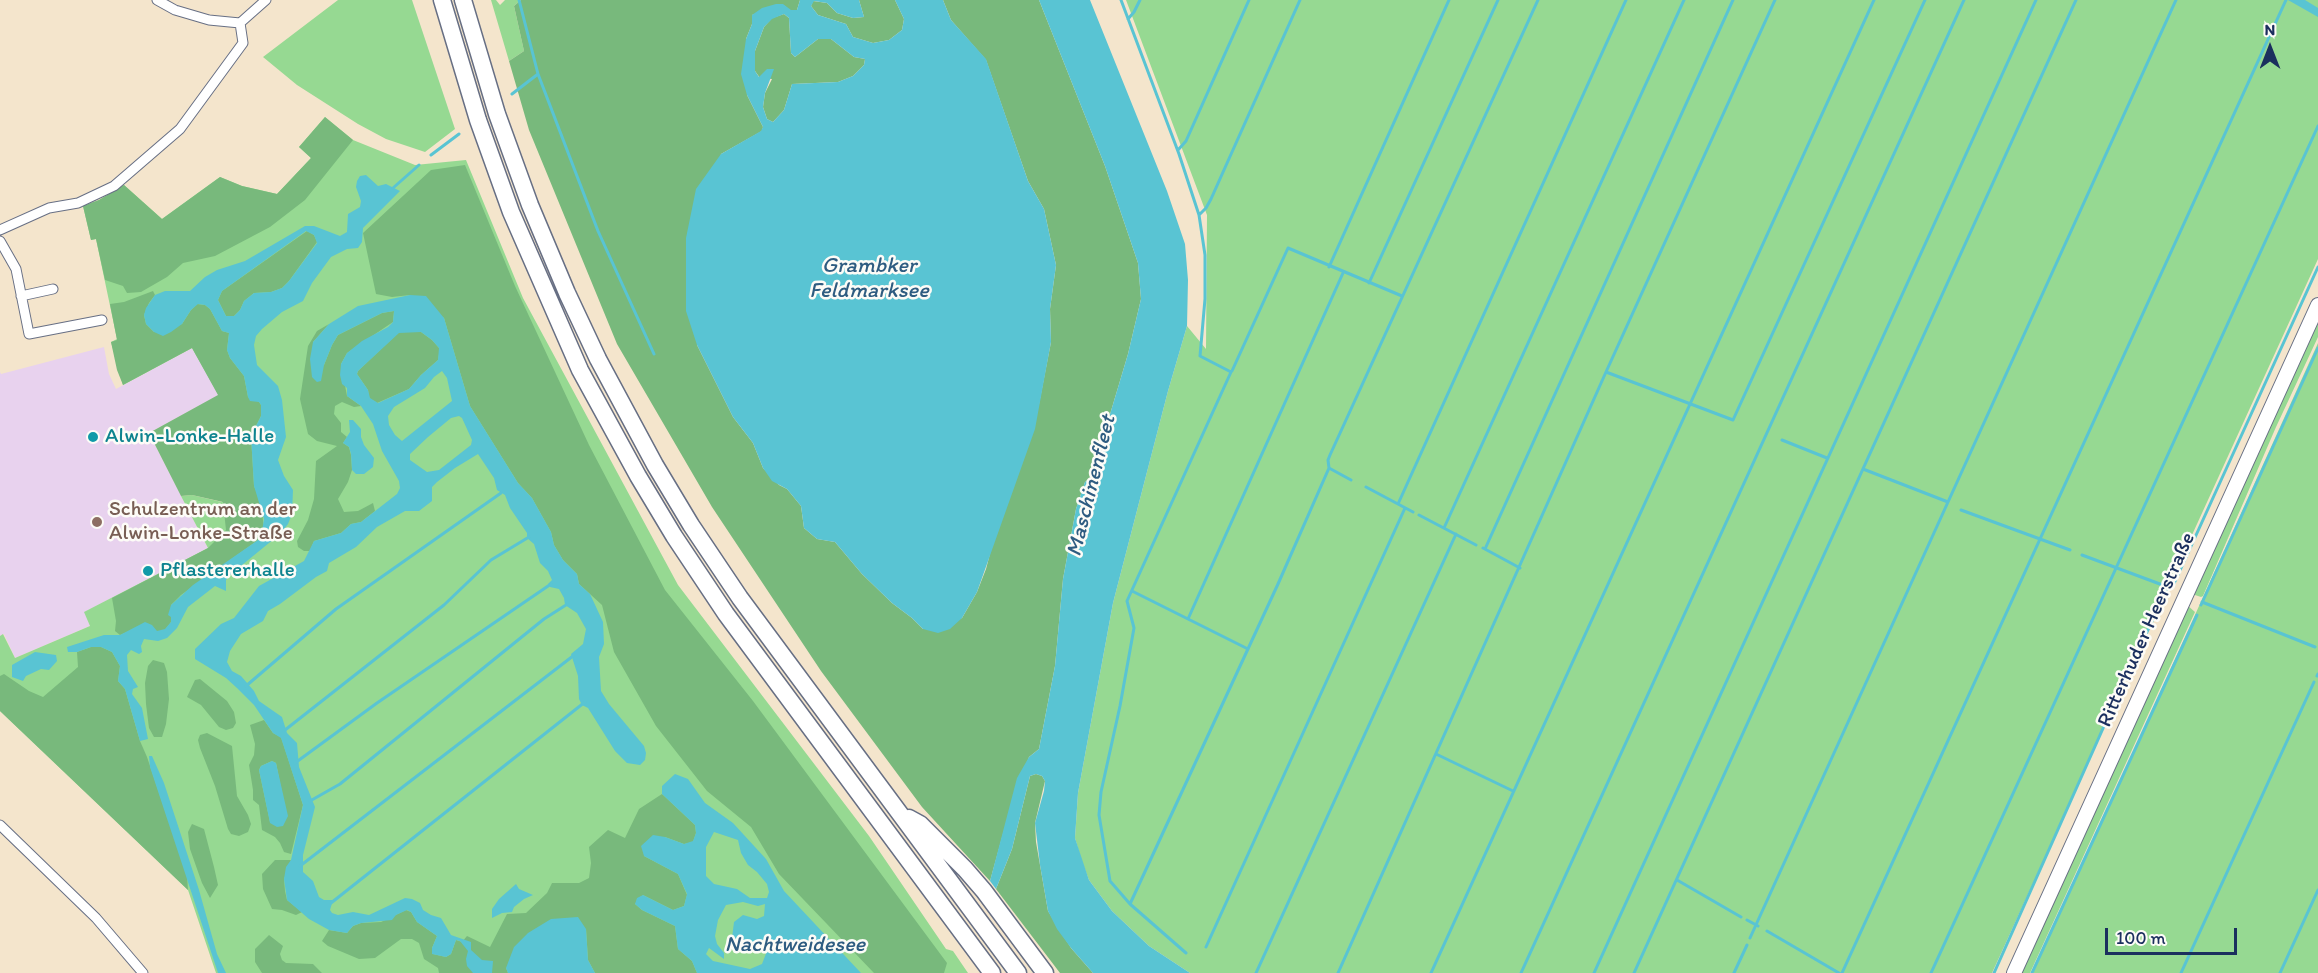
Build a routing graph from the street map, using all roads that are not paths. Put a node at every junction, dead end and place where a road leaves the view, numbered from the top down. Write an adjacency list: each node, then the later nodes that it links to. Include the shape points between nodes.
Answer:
1 (157, 0): 5 (street, via 209,20)
2 (266, 0): 5 (street)
3 (442, 0): 14 (highway, via 511,213 580,370 638,476 726,614)
4 (463, 0): 12 (highway, via 497,114 530,205 594,350 650,455 740,598)
5 (240, 23): 6 (street, via 243,43 180,129 114,186)
6 (0, 230)
7 (0, 241): 9 (street, via 16,269)
8 (53, 290): 9 (street)
9 (21, 296): 11 (street, via 29,333)
10 (2318, 304): 20 (main road, Ritterhuder Heerstraße)
11 (102, 320)
12 (900, 814): 18 (highway); 19 (highway, via 920,824 965,869)
13 (0, 825): 15 (street, via 96,918)
14 (929, 890): 16 (highway); 17 (highway)
15 (139, 972)
16 (978, 973)
17 (992, 973)
18 (1018, 973)
19 (1045, 973)
20 (2014, 973)

